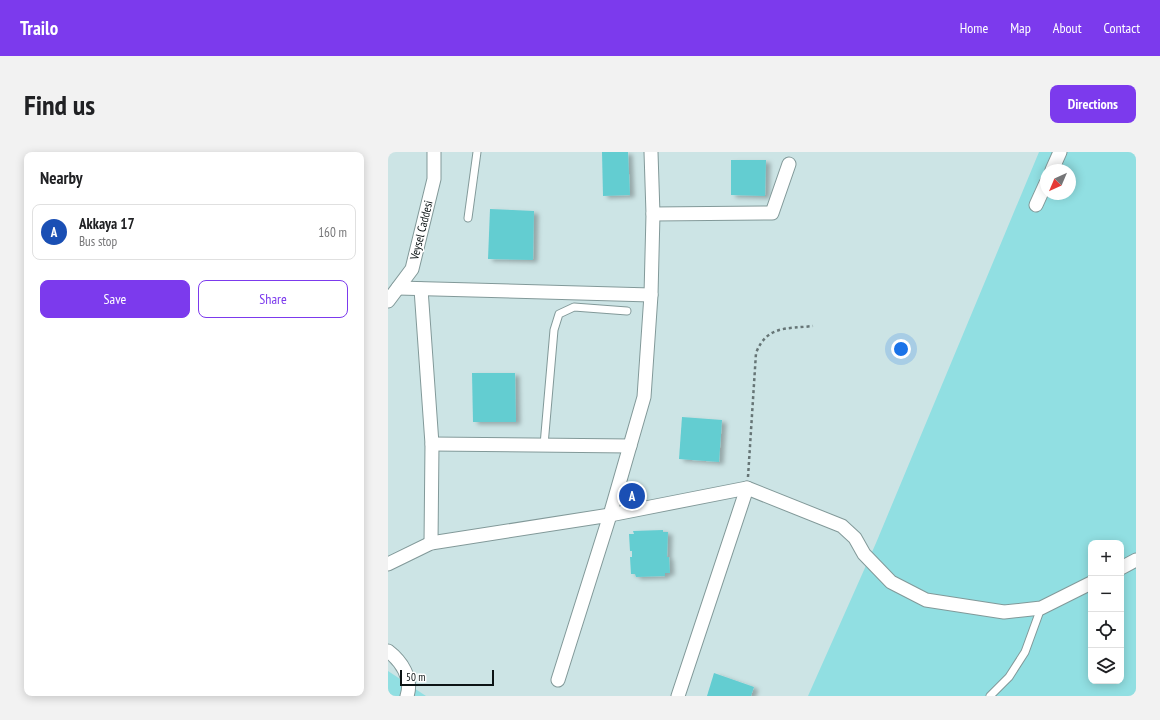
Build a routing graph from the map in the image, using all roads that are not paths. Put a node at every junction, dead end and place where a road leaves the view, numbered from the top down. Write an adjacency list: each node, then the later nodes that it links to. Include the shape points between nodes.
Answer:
1 (434, 152): 11 (street, Veysel Caddesi, via 434,179 412,269)
2 (476, 152): 10 (lane)
3 (651, 152): 9 (street)
4 (1060, 152): 6 (street)
5 (788, 164): 9 (street, via 772,213)
6 (1055, 164)
7 (1040, 196): 8 (street)
8 (1036, 205)
9 (653, 214): 13 (street)
10 (468, 218)
11 (398, 288): 12 (street); 14 (street, Veysel Caddesi)
12 (421, 288): 13 (street); 16 (street)
13 (651, 295): 18 (street, via 644,397)
14 (388, 301)
15 (627, 311): 17 (lane, via 574,307 559,314 554,330)
16 (432, 444): 17 (street); 21 (street)
17 (544, 445): 18 (street)
18 (630, 446): 20 (street)
19 (747, 488): 20 (street); 26 (street, via 842,526 855,538 864,554 892,582 926,600 1004,612); 30 (street)
20 (610, 514): 21 (street); 28 (street)
21 (431, 543): 23 (street)
22 (1136, 560): 24 (street)
23 (388, 564)
24 (1124, 566)
25 (1088, 584): 26 (street)
26 (1041, 608): 31 (lane, via 1025,652 1009,677)
27 (388, 651): 29 (street, via 404,667 408,680)
28 (558, 680)
29 (407, 696)
30 (678, 696)
31 (990, 696)

